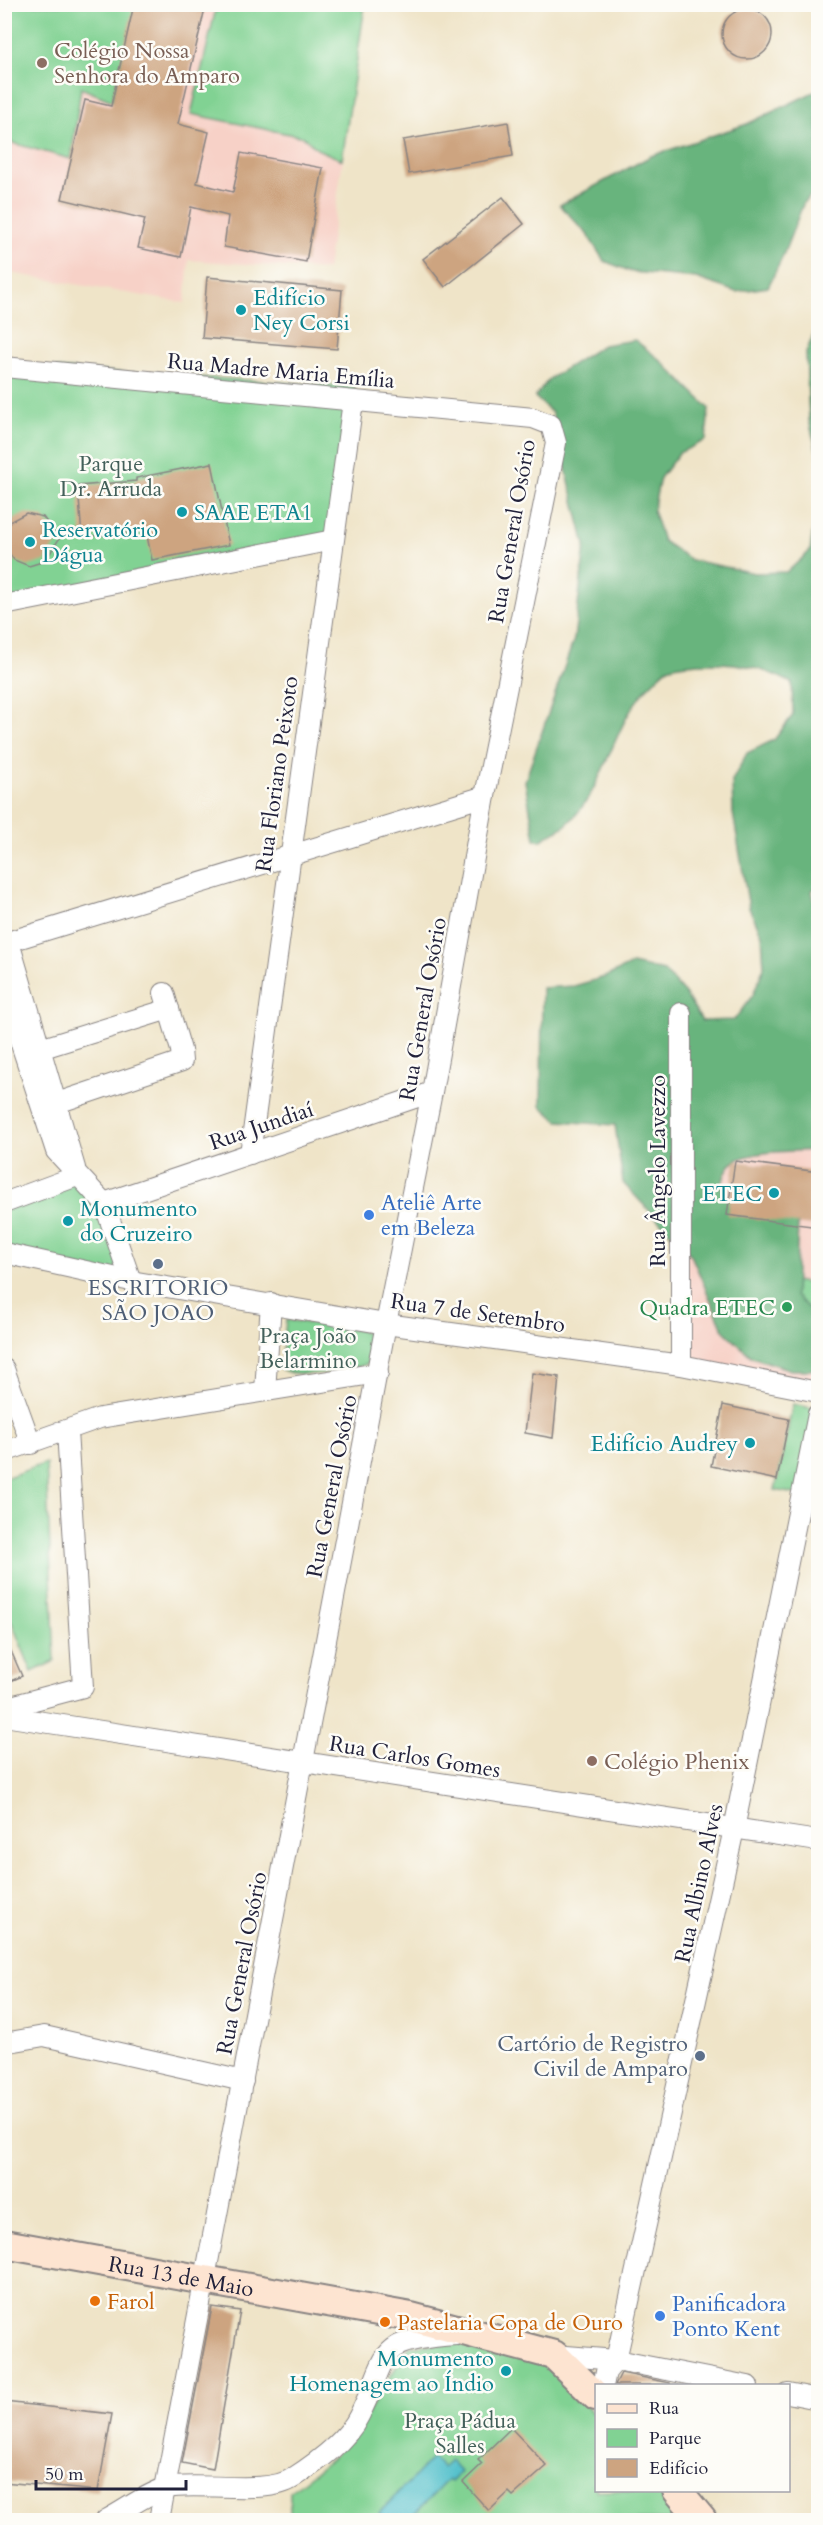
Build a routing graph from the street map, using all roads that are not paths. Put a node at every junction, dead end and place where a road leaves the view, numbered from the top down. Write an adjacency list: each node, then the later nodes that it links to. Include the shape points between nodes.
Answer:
1 (4, 368): 2 (street, Rua Madre Maria Emília)
2 (353, 401): 3 (street, Rua Madre Maria Emília, via 533,418); 4 (street, Rua Floriano Peixoto)
3 (551, 425): 6 (street, Rua General Osório, via 556,443)
4 (333, 540): 5 (street); 7 (street, Rua Floriano Peixoto)
5 (4, 605)
6 (484, 796): 7 (street); 12 (street, Rua General Osório)
7 (289, 856): 8 (street); 14 (street, Rua Floriano Peixoto)
8 (7, 943): 11 (street)
9 (4, 992): 15 (street, via 56,1151)
10 (681, 1013): 22 (street, Rua Ângelo Lavezzo)
11 (40, 1049): 13 (street); 13 (street, via 167,1001 182,1061)
12 (432, 1092): 14 (street, Rua Jundiaí); 21 (street, Rua General Osório)
13 (57, 1103): 15 (street)
14 (250, 1154): 17 (street, Rua Jundiaí)
15 (77, 1176): 16 (street); 17 (street)
16 (4, 1203)
17 (105, 1203): 19 (street)
18 (4, 1253): 19 (street, Rua 7 de Setembro)
19 (131, 1281): 20 (street, Rua 7 de Setembro)
20 (271, 1303): 21 (street, Rua 7 de Setembro); 25 (street)
21 (386, 1324): 22 (street, Rua 7 de Setembro); 24 (street, Rua General Osório)
22 (681, 1365): 26 (street, Rua 7 de Setembro)
23 (4, 1370): 29 (street)
24 (378, 1373): 25 (street); 33 (street, Rua General Osório)
25 (265, 1391): 28 (street, via 100,1418)
26 (819, 1392)
27 (819, 1414): 34 (street, Rua Albino Alves)
28 (67, 1431): 29 (street); 31 (street, via 83,1688)
29 (30, 1444): 30 (street)
30 (4, 1452)
31 (4, 1708)
32 (4, 1716): 33 (street, Rua Carlos Gomes)
33 (303, 1762): 34 (street, Rua Carlos Gomes); 37 (street, Rua General Osório)
34 (734, 1830): 35 (street, Rua Carlos Gomes); 42 (street, Rua Albino Alves)
35 (819, 1841)
36 (4, 2043): 37 (street, via 44,2036)
37 (243, 2081): 39 (street, Rua General Osório)
38 (4, 2244): 39 (street, Rua 13 de Maio)
39 (204, 2278): 40 (street, Rua 13 de Maio, via 411,2318); 48 (street, Rua General Osório)
40 (468, 2334): 41 (street); 48 (street, via 398,2343 383,2359 359,2418 336,2445 291,2480 257,2486)
41 (554, 2355): 42 (street); 46 (street)
42 (616, 2360): 43 (street, Rua Albino Alves, via 606,2372); 44 (street)
43 (603, 2384)
44 (743, 2384)
45 (790, 2393): 47 (street)
46 (595, 2394)
47 (819, 2399)
48 (165, 2488): 50 (street); 51 (street, Rua General Osório)
49 (679, 2492): 52 (street)
50 (106, 2520)
51 (159, 2520)
52 (702, 2520)

